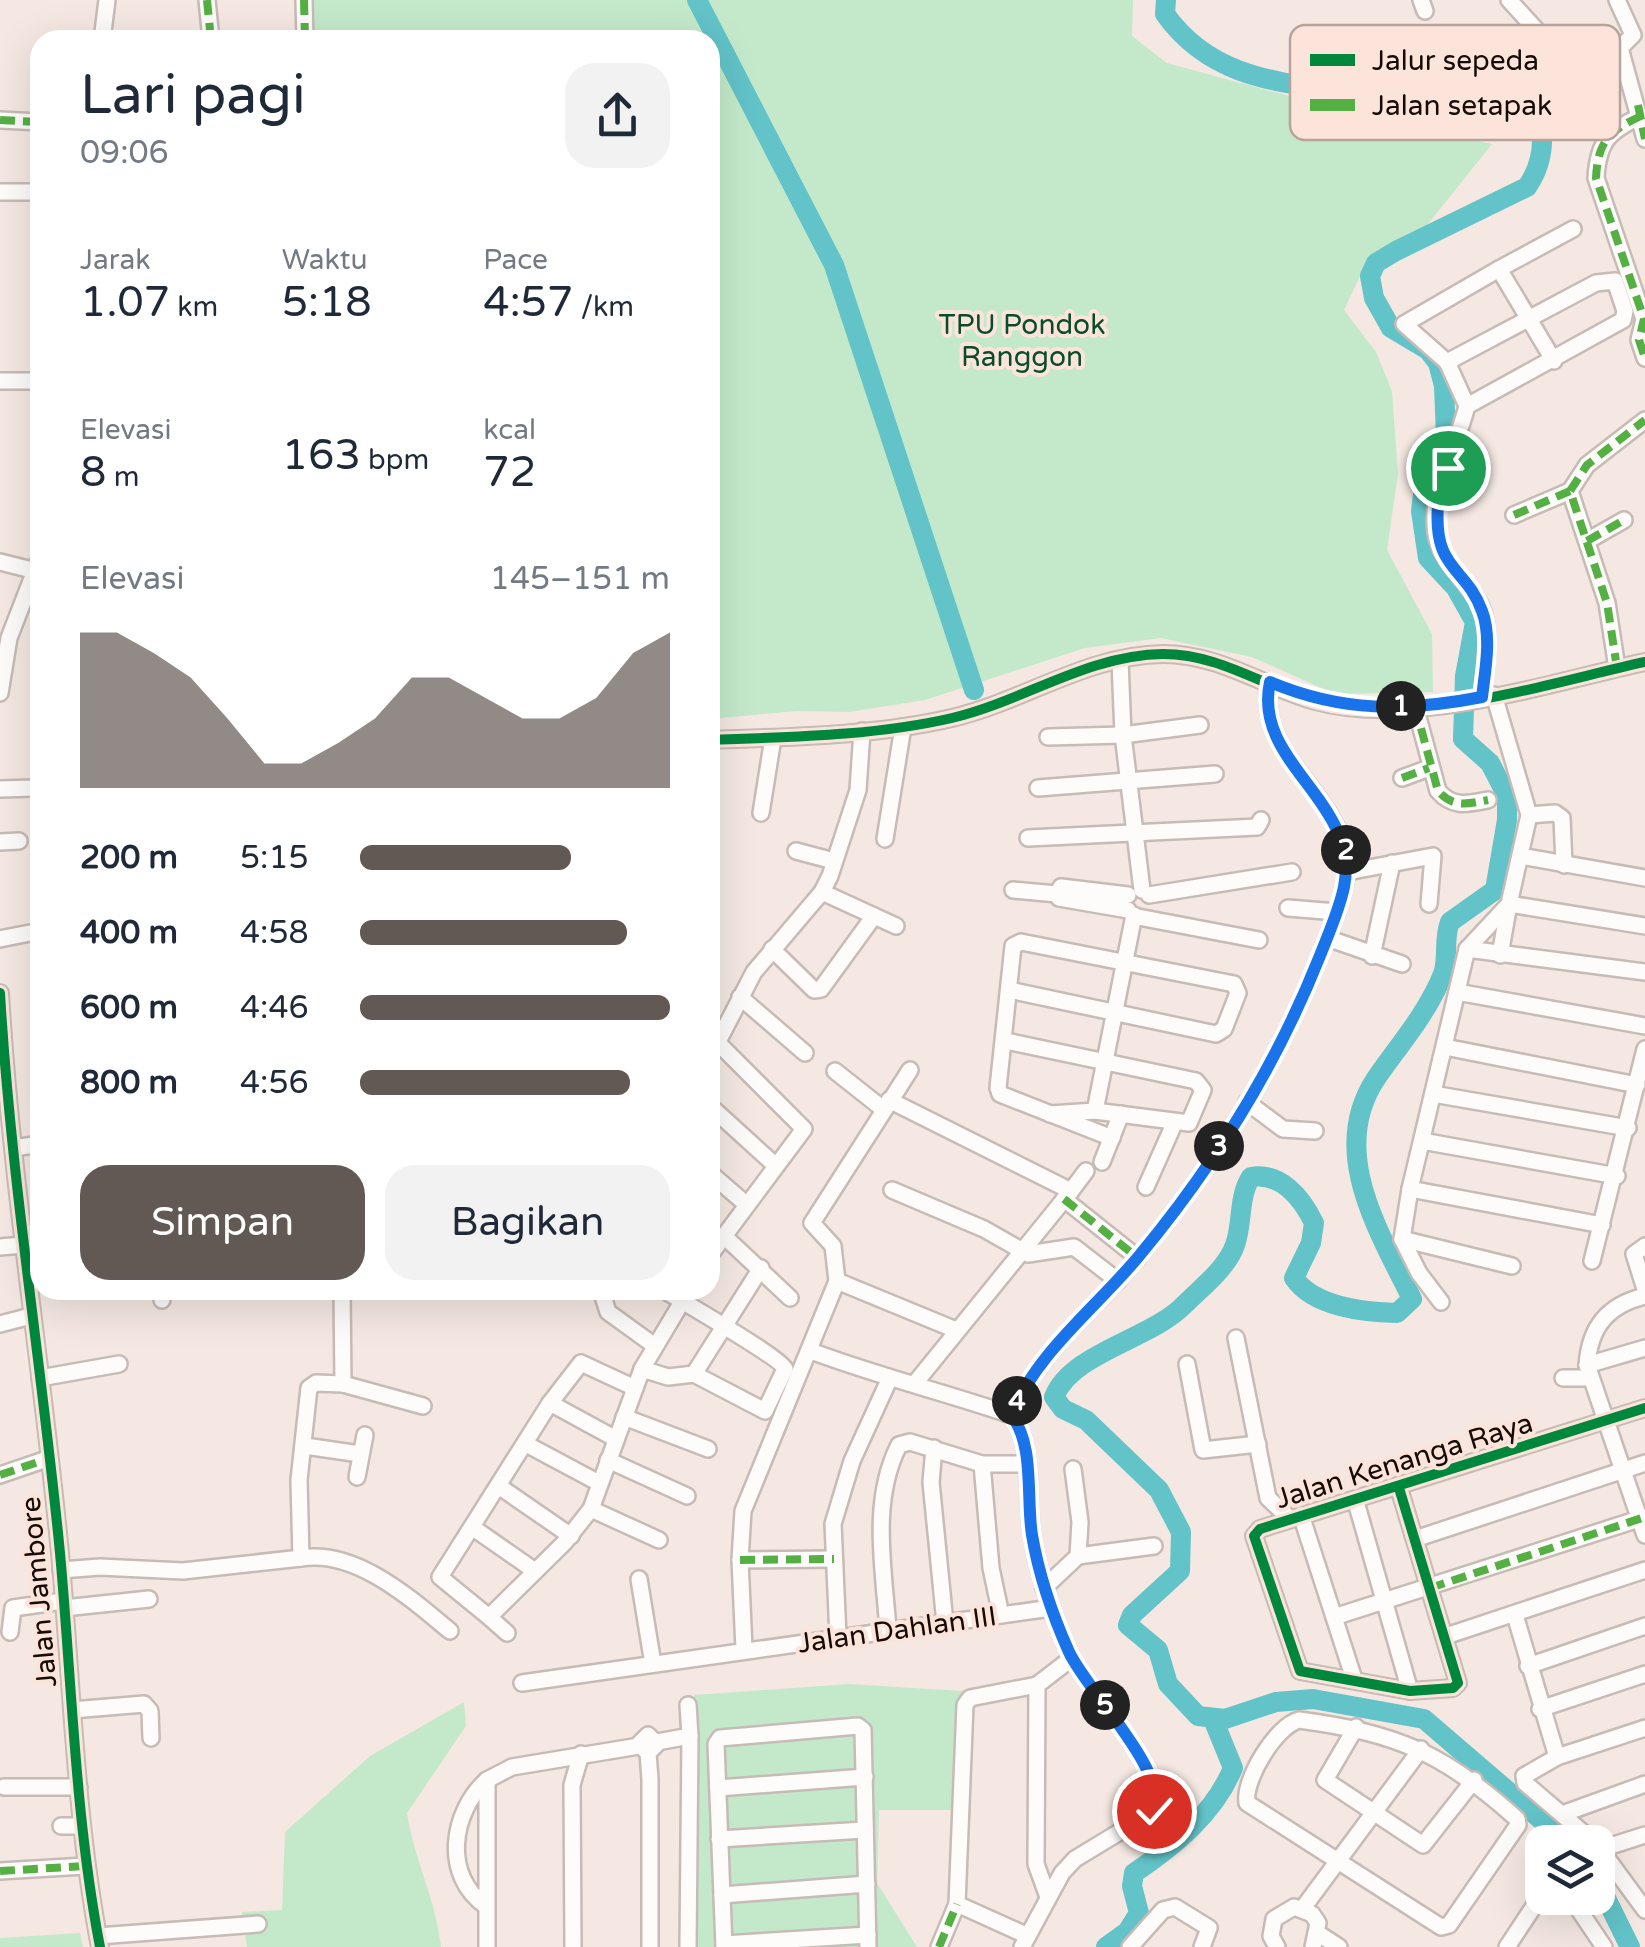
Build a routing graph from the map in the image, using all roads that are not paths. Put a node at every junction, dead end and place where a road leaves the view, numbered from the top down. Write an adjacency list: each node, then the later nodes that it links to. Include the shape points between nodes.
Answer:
1 (107, 0): 7 (street)
2 (207, 0): 8 (street)
3 (304, 0): 9 (street)
4 (1510, 0): 6 (street)
5 (1617, 0): 10 (street, via 1633,36)
6 (1532, 25)
7 (103, 30)
8 (210, 30)
9 (305, 30)
10 (1620, 48): 11 (street)
11 (1641, 108): 14 (street); 15 (street)
12 (0, 120): 13 (street)
13 (30, 122)
14 (1620, 125)
15 (1645, 139)
16 (1604, 140): 22 (street, via 1596,178 1644,319 1639,340)
17 (0, 192): 18 (street)
18 (30, 192)
19 (1573, 229): 20 (street)
20 (1500, 269): 21 (street); 24 (street, via 1404,324)
21 (1532, 317): 23 (street); 23 (street, via 1596,283 1615,282 1622,320); 24 (street)
22 (1645, 358)
23 (1554, 361): 27 (street)
24 (1447, 362): 27 (street)
25 (0, 381): 26 (street)
26 (30, 381)
27 (1466, 406): 41 (street, via 1455,453 1440,479 1436,532 1447,562 1482,610)
28 (1645, 420): 29 (street, via 1586,465)
29 (1570, 491): 30 (street); 32 (street)
30 (1514, 515)
31 (1624, 520): 32 (street)
32 (1587, 541): 38 (street)
33 (0, 562): 34 (street)
34 (30, 566)
35 (30, 587): 40 (street, via 10,638)
36 (1120, 661): 39 (street, via 1189,656); 44 (street, via 1060,676 955,718); 46 (street)
37 (1645, 662): 38 (street)
38 (1618, 668): 41 (street)
39 (1270, 682): 42 (street, via 1316,701); 72 (street, via 1269,728 1336,826)
40 (0, 692)
41 (1484, 697): 42 (street); 59 (street, via 1522,782)
42 (1415, 706): 50 (street)
43 (1200, 725): 46 (street)
44 (903, 727): 45 (street); 63 (street)
45 (862, 731): 48 (street); 68 (street, via 858,790)
46 (1123, 735): 47 (street); 52 (street)
47 (1048, 737)
48 (773, 738): 49 (street); 58 (street)
49 (720, 740)
50 (1429, 768): 53 (street); 57 (street, via 1446,800 1462,806)
51 (1215, 774): 52 (street)
52 (1129, 778): 55 (street); 61 (street)
53 (1402, 778)
54 (30, 788): 56 (street)
55 (1038, 788)
56 (0, 789)
57 (1488, 800)
58 (762, 813)
59 (1529, 815): 67 (street); 70 (street, via 1562,818)
60 (1261, 820): 61 (street, via 1257,827)
61 (1136, 834): 62 (street); 76 (street)
62 (1028, 838)
63 (885, 840)
64 (19, 841): 65 (street)
65 (0, 842)
66 (796, 851): 68 (street)
67 (1521, 856): 70 (street); 78 (street)
68 (834, 861): 75 (street)
69 (1392, 863): 72 (street); 77 (street, via 1433,856); 91 (street)
70 (1564, 865): 73 (street)
71 (1292, 872): 76 (street)
72 (1346, 872): 80 (street)
73 (1645, 878)
74 (1014, 890): 76 (street, via 1057,894 1061,888)
75 (822, 892): 81 (street); 88 (street)
76 (1136, 903): 87 (street); 92 (street)
77 (1429, 904)
78 (1509, 904): 83 (street); 89 (street); 90 (street)
79 (1288, 908): 80 (street)
80 (1337, 912): 85 (street)
81 (874, 916): 82 (street); 88 (street, via 820,990)
82 (896, 926)
83 (1645, 926)
84 (30, 932): 86 (street)
85 (1327, 938): 91 (street); 113 (street, via 1298,1012)
86 (0, 939)
87 (1260, 940)
88 (772, 948): 98 (street)
89 (1467, 949): 90 (street); 96 (street)
90 (1500, 955): 94 (street)
91 (1372, 956): 93 (street)
92 (1121, 960): 95 (street, via 1017,943); 99 (street); 99 (street, via 1224,978 1238,993 1216,1034)
93 (1402, 964)
94 (1645, 972)
95 (1009, 990): 99 (street); 103 (street)
96 (1456, 992): 101 (street); 104 (street)
97 (0, 993): 100 (street, Jalan Jambore)
98 (740, 997): 102 (street); 106 (street)
99 (1115, 1010): 108 (street)
100 (1, 1023): 125 (street, Jalan Jambore)
101 (1645, 1026)
102 (720, 1037)
103 (1006, 1042): 108 (street); 116 (street, via 1000,1094)
104 (1446, 1047): 111 (street); 112 (street)
105 (1645, 1049): 111 (street)
106 (805, 1053)
107 (720, 1054): 127 (street, via 802,1122 804,1131)
108 (1105, 1059): 115 (street); 119 (street, via 1202,1085 1195,1117)
109 (910, 1070): 114 (street)
110 (835, 1071): 114 (street)
111 (1637, 1085): 120 (street)
112 (1433, 1094): 120 (street); 123 (street)
113 (1247, 1102): 121 (street, via 1283,1129); 144 (street, via 1196,1184)
114 (886, 1104): 134 (street); 148 (street, via 812,1223 833,1246)
115 (1095, 1111): 116 (street); 117 (street)
116 (1050, 1114): 122 (street)
117 (1121, 1114): 119 (street); 122 (street)
118 (720, 1115): 127 (street)
119 (1174, 1124): 131 (street)
120 (1628, 1128): 129 (street)
121 (1315, 1131)
122 (1112, 1138): 126 (street)
123 (1422, 1141): 129 (street); 133 (street)
124 (30, 1146): 125 (street)
125 (14, 1148): 140 (street, Jalan Jambore)
126 (1102, 1162)
127 (776, 1166): 135 (street)
128 (1086, 1171): 134 (street)
129 (1617, 1176): 136 (street)
130 (720, 1182): 135 (street)
131 (1146, 1188)
132 (892, 1190): 143 (street)
133 (1410, 1190): 136 (street); 138 (street)
134 (1068, 1195): 143 (street); 144 (street)
135 (747, 1205): 137 (street)
136 (1602, 1225): 145 (street)
137 (724, 1236): 139 (street); 147 (street)
138 (1402, 1239): 146 (street); 156 (street)
139 (720, 1242)
140 (23, 1245): 142 (street); 157 (street, Jalan Jambore)
141 (1645, 1246): 150 (street, via 1634,1254)
142 (0, 1247)
143 (1022, 1249): 149 (street, via 1032,1254 1074,1247); 160 (street)
144 (1138, 1258): 149 (street)
145 (1592, 1260)
146 (1512, 1266)
147 (762, 1268): 151 (street); 159 (street)
148 (836, 1281): 160 (street); 164 (street)
149 (1118, 1281): 179 (street, via 1032,1375)
150 (1645, 1292): 168 (street, via 1604,1314 1588,1346)
151 (790, 1298)
152 (342, 1300): 174 (street)
153 (605, 1300): 162 (street, via 608,1312)
154 (683, 1300): 162 (street)
155 (690, 1300): 159 (street)
156 (1442, 1302)
157 (31, 1316): 158 (street); 170 (street, Jalan Jambore)
158 (0, 1324)
159 (724, 1330): 169 (street); 169 (street, via 782,1362 785,1369 765,1411)
160 (956, 1330): 173 (street)
161 (1236, 1338): 185 (street)
162 (656, 1346): 167 (street)
163 (1645, 1348): 168 (street)
164 (811, 1351): 172 (street); 215 (street, via 748,1493)
165 (119, 1364): 170 (street)
166 (1187, 1364): 185 (street, via 1203,1450)
167 (642, 1369): 169 (street, via 668,1377); 175 (street)
168 (1588, 1371): 171 (street); 181 (street)
169 (694, 1374)
170 (40, 1378): 190 (street, Jalan Jambore)
171 (1563, 1378)
172 (889, 1380): 173 (street); 214 (street, via 840,1493)
173 (916, 1382): 179 (street)
174 (343, 1384): 177 (street); 186 (street, via 309,1388)
175 (635, 1388): 176 (street, via 581,1363); 180 (street)
176 (550, 1403): 183 (street); 184 (street)
177 (423, 1406)
178 (1645, 1408): 181 (street, Jalan Kenanga Raya)
179 (1011, 1415): 194 (street, via 1024,1437)
180 (624, 1417): 183 (street); 188 (street)
181 (1607, 1420): 196 (street); 201 (street, Jalan Kenanga Raya)
182 (364, 1434): 189 (street)
183 (616, 1438): 191 (street)
184 (526, 1444): 199 (street); 200 (street)
185 (1258, 1444): 205 (street, via 1268,1498)
186 (305, 1446): 189 (street); 213 (street)
187 (934, 1448): 193 (street); 230 (street, via 931,1482); 233 (street, via 900,1445 884,1486)
188 (708, 1449)
189 (360, 1454): 198 (street)
190 (48, 1459): 197 (street); 216 (street, Jalan Jambore)
191 (608, 1460): 199 (street); 202 (street)
192 (1645, 1463): 196 (street)
193 (982, 1464): 194 (street); 226 (street, via 990,1568)
194 (1025, 1464): 220 (street)
195 (1074, 1469): 212 (street)
196 (1625, 1470): 206 (street); 209 (street)
197 (0, 1475)
198 (358, 1477)
199 (599, 1483): 204 (street)
200 (500, 1487): 207 (street); 208 (street)
201 (1399, 1488): 203 (street, Jalan Kenanga Raya); 209 (street)
202 (688, 1496)
203 (1356, 1502): 205 (street, Jalan Kenanga Raya); 223 (street)
204 (591, 1509): 208 (street); 210 (street)
205 (1296, 1517): 229 (street); 243 (street, Jalan Kenanga Raya, via 1254,1536 1295,1664 1300,1672)
206 (1643, 1524): 221 (street)
207 (472, 1527): 218 (street); 228 (street, via 440,1581)
208 (571, 1536): 218 (street)
209 (1415, 1539): 221 (street)
210 (659, 1540)
211 (1154, 1546): 212 (street)
212 (1078, 1556): 220 (street)
213 (301, 1558): 216 (street, via 183,1571); 232 (street, via 347,1562)
214 (834, 1559): 215 (street); 237 (street)
215 (740, 1560): 238 (street)
216 (61, 1570): 224 (street, Jalan Jambore)
217 (1645, 1570): 227 (street)
218 (535, 1571): 228 (street)
219 (639, 1579): 240 (street)
220 (1044, 1588): 225 (street)
221 (1430, 1588): 223 (street); 236 (street)
222 (149, 1599): 224 (street)
223 (1387, 1602): 229 (street); 246 (street)
224 (63, 1605): 234 (street, via 13,1608); 249 (street, Jalan Jambore)
225 (1050, 1608): 226 (street, Jalan Dahlan III); 239 (street)
226 (1001, 1615): 230 (street, Jalan Dahlan III)
227 (1515, 1615): 236 (street); 241 (street)
228 (489, 1616): 235 (street)
229 (1334, 1617): 243 (street)
230 (945, 1622): 233 (street, Jalan Dahlan III)
231 (1645, 1626): 241 (street)
232 (450, 1630)
233 (888, 1630): 237 (street, Jalan Dahlan III)
234 (10, 1632)
235 (507, 1633)
236 (1446, 1636): 246 (street, via 1457,1685)
237 (838, 1637): 238 (street, Jalan Dahlan III)
238 (744, 1650): 240 (street, Jalan Dahlan III)
239 (1072, 1658): 245 (street); 282 (street, via 1144,1766 1158,1803 1075,1859)
240 (653, 1664): 244 (street, Jalan Dahlan III)
241 (1528, 1666): 248 (street)
242 (1645, 1674): 248 (street)
243 (1354, 1679): 246 (street)
244 (522, 1683)
245 (1037, 1685): 282 (street, via 1036,1864); 284 (street, via 970,1698 965,1705)
246 (1410, 1690)
247 (688, 1705): 252 (street)
248 (1540, 1709): 257 (street)
249 (72, 1710): 253 (street, via 144,1704); 264 (street, Jalan Jambore)
250 (1356, 1728): 255 (street); 267 (street, via 1324,1779); 276 (street, via 1292,1722 1245,1791 1250,1807)
251 (1645, 1728): 257 (street)
252 (690, 1736): 254 (street); 299 (street)
253 (152, 1738)
254 (648, 1747): 256 (street); 298 (street)
255 (1421, 1749): 261 (street); 267 (street)
256 (581, 1754): 258 (street); 263 (street)
257 (1558, 1756): 268 (street, via 1530,1769 1524,1780)
258 (553, 1758): 260 (street); 263 (street)
259 (865, 1776): 266 (street); 266 (street, via 858,1726 720,1738); 272 (street)
260 (487, 1780): 285 (street); 285 (street, via 465,1803 457,1857 467,1890)
261 (1474, 1780): 267 (street, via 1423,1845); 276 (street, via 1518,1825 1445,1928)
262 (1645, 1784): 268 (street)
263 (572, 1785): 297 (street)
264 (79, 1786): 265 (street); 271 (street, Jalan Jambore)
265 (4, 1787)
266 (718, 1788): 274 (street)
267 (1373, 1813): 276 (street)
268 (1565, 1814): 269 (street)
269 (1576, 1825)
270 (61, 1826): 271 (street)
271 (82, 1826): 277 (street, Jalan Jambore)
272 (865, 1830): 274 (street); 280 (street)
273 (1645, 1835): 275 (street)
274 (720, 1839): 281 (street)
275 (1615, 1842)
276 (1336, 1864): 286 (street)
277 (85, 1866): 279 (street); 293 (street, Jalan Jambore)
278 (1615, 1868): 283 (street)
279 (0, 1871)
280 (867, 1884): 281 (street); 291 (street)
281 (722, 1895): 295 (street)
282 (1048, 1896): 292 (street)
283 (1642, 1902)
284 (957, 1904): 292 (street); 300 (street)
285 (486, 1906): 296 (street)
286 (1303, 1908): 290 (street, via 1312,1914); 303 (street, via 1286,1908 1274,1920)
287 (1528, 1915): 305 (street)
288 (1580, 1915): 294 (street)
289 (258, 1924): 293 (street)
290 (1316, 1940): 304 (street)
291 (868, 1941): 295 (street)
292 (1025, 1941)
293 (99, 1942)
294 (1596, 1943)
295 (724, 1945)
296 (487, 1947)
297 (572, 1947)
298 (650, 1947)
299 (688, 1947)
300 (939, 1947)
301 (1130, 1947): 302 (street, via 1163,1910 1175,1907 1208,1927)
302 (1202, 1947)
303 (1277, 1947)
304 (1339, 1947)
305 (1507, 1947)

